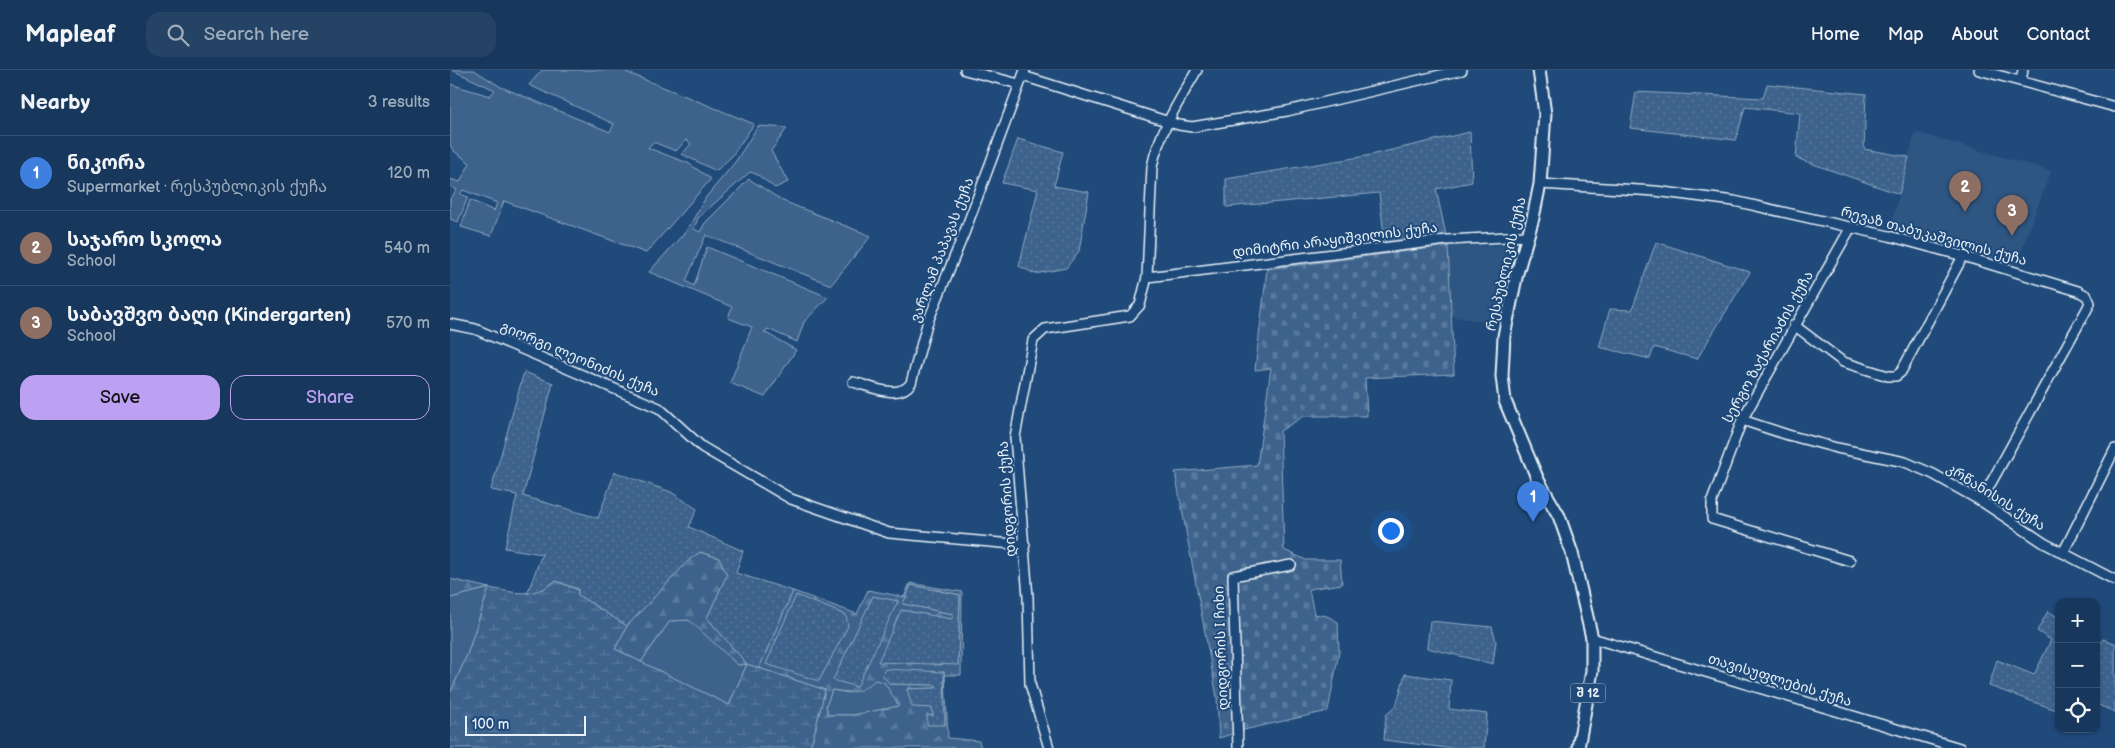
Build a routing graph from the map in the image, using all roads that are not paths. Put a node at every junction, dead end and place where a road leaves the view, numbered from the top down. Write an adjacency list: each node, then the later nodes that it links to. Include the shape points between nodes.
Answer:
1 (965, 70): 7 (street)
2 (1197, 70): 10 (street, დიდგორის ქუჩა)
3 (1462, 70): 10 (street, via 1287,111 1192,127)
4 (1539, 70): 11 (main road, რესპუბლიკის ქუჩა, via 1545,114)
5 (1979, 70): 8 (street)
6 (2024, 70): 8 (street)
7 (1022, 77): 10 (street); 18 (street, ვარლამ პაპავას ქუჩა, via 965,231 926,324 911,383 899,393)
8 (2021, 80): 9 (street)
9 (2115, 108)
10 (1168, 120): 15 (street, დიდგორის ქუჩა, via 1155,151 1152,168)
11 (1540, 184): 12 (street, რევაზ თაბუკაშვილის ქუჩა, via 1655,191 1734,201); 13 (main road, რესპუბლიკის ქუჩა)
12 (1851, 227): 14 (street, რევაზ თაბუკაშვილის ქუჩა); 17 (street, სერგო ზაქარიაძის ქუჩა)
13 (1527, 236): 15 (street, დიმიტრი არაყიშვილის ქუჩა, via 1447,240); 27 (main road, რესპუბლიკის ქუჩა, via 1501,358 1505,401 1538,480 1559,516 1572,553)
14 (1963, 256): 17 (street, via 1896,376 1843,362); 21 (street, რევაზ თაბუკაშვილის ქუჩა, via 2078,292 2087,296 2090,303)
15 (1147, 277): 22 (street, დიდგორის ქუჩა, via 1140,305 1130,316 1045,329 1033,340 1015,437)
16 (450, 324): 22 (street, გიორგი ლეონიძის ქუჩა, via 475,328 659,408 702,448 791,499 889,533)
17 (1794, 325): 19 (street, სერგო ზაქარიაძის ქუჩა)
18 (853, 382)
19 (1742, 420): 21 (street, კრწანისის ქუჩა, via 1813,442 1905,462); 24 (street, სერგო ზაქარიაძის ქუჩა, via 1712,501 1712,519)
20 (2115, 449): 23 (street)
21 (1981, 501): 23 (street, კრწანისის ქუჩა)
22 (1024, 544): 28 (street, დიდგორის ქუჩა, via 1030,684)
23 (2063, 553): 26 (street, კრწანისის ქუჩა)
24 (1850, 561)
25 (1291, 565): 29 (street, დიდგორის I ჩიხი, via 1233,576)
26 (2115, 580)
27 (1592, 638): 30 (main road, რესპუბლიკის ქუჩა / შ 12, via 1592,671); 31 (street, თავისუფლების ქუჩა)
28 (1049, 748)
29 (1238, 748)
30 (1578, 748)
31 (1960, 748)

